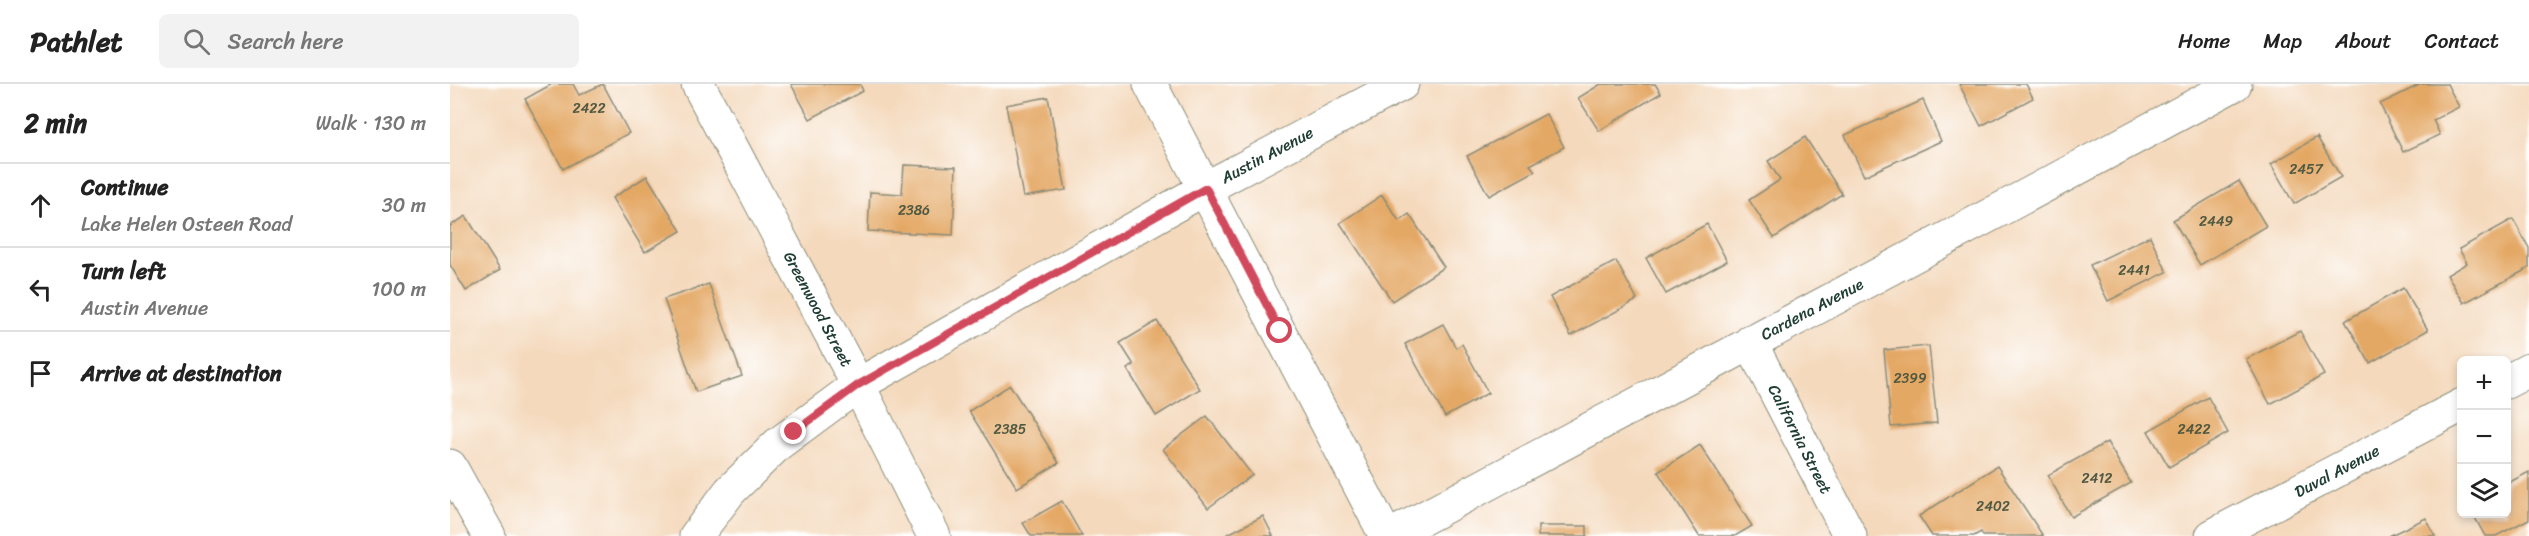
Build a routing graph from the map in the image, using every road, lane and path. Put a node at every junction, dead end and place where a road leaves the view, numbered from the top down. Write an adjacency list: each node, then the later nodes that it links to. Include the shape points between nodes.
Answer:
1 (698, 84): 9 (street, Greenwood Street)
2 (1150, 84): 5 (street)
3 (1402, 84): 5 (street, Austin Avenue)
4 (2235, 84): 6 (street, Cardena Avenue)
5 (1206, 188): 9 (street, Austin Avenue); 15 (street)
6 (1750, 342): 15 (street, Cardena Avenue); 16 (street, California Street)
7 (2529, 370): 8 (street)
8 (2511, 379)
9 (858, 385): 13 (street, Austin Avenue, via 778,444 730,491); 14 (street, Greenwood Street)
10 (2457, 408): 17 (street, Duval Avenue)
11 (450, 466): 12 (street)
12 (489, 536)
13 (696, 536)
14 (934, 536)
15 (1388, 536)
16 (1850, 536)
17 (2212, 536)

